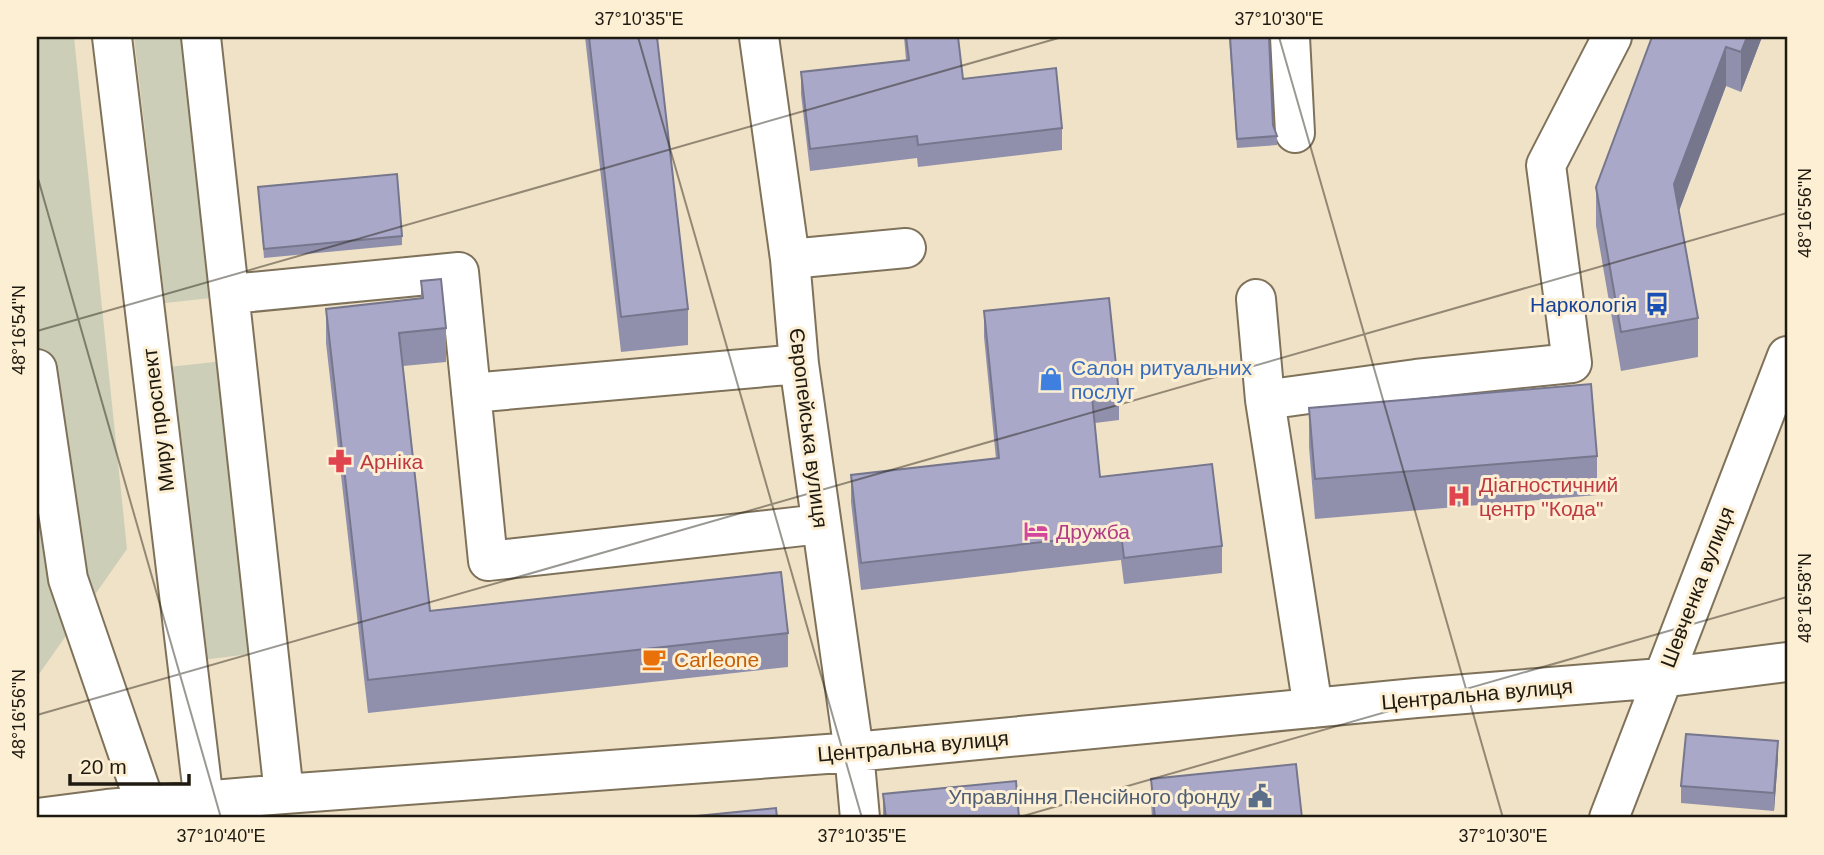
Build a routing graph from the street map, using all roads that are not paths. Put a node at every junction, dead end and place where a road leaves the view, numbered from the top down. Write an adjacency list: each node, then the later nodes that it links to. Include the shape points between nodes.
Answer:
1 (112, 37): 22 (street, Миру проспект)
2 (201, 37): 9 (street)
3 (759, 37): 8 (street, Європейська вулиця)
4 (1290, 37): 6 (street)
5 (1612, 37): 15 (street, via 1546,165 1572,363)
6 (1295, 133)
7 (906, 248): 8 (street)
8 (790, 259): 12 (street, Європейська вулиця)
9 (231, 294): 14 (street, via 459,272); 21 (street)
10 (1256, 299): 15 (street)
11 (1787, 356): 18 (street, Шевченка вулиця)
12 (799, 364): 14 (street); 16 (street, Європейська вулиця)
13 (37, 369): 23 (street, via 68,579)
14 (471, 393): 16 (street, via 488,561)
15 (1265, 400): 19 (street)
16 (821, 524): 20 (street, Європейська вулиця)
17 (1787, 662): 18 (street, Центральна вулиця)
18 (1661, 678): 19 (street, Центральна вулиця); 26 (street, Шевченка вулиця)
19 (1313, 708): 20 (street, Центральна вулиця)
20 (854, 752): 21 (street, Центральна вулиця); 25 (street, Європейська вулиця)
21 (284, 794): 22 (street, Центральна вулиця)
22 (204, 802): 23 (street, Центральна вулиця)
23 (146, 806): 24 (street, Центральна вулиця)
24 (37, 818)
25 (860, 818)
26 (1609, 818)

